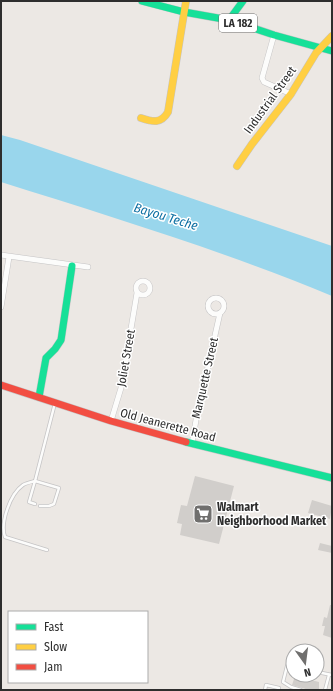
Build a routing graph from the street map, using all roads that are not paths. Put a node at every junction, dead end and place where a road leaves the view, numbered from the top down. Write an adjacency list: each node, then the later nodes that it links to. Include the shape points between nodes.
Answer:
1 (142, 1): 4 (main road, LA 182)
2 (186, 1): 4 (main road)
3 (243, 1): 5 (main road)
4 (184, 12): 5 (main road, LA 182); 11 (main road, via 168,112 160,122)
5 (230, 20): 6 (main road, LA 182)
6 (274, 35): 8 (main road, LA 182); 10 (street, via 262,78 264,82)
7 (332, 36): 8 (main road, Industrial Street)
8 (322, 48): 9 (main road, LA 182); 10 (main road, Industrial Street, via 316,53)
9 (332, 51)
10 (290, 94): 12 (main road, Industrial Street)
11 (141, 118)
12 (237, 166)
13 (1, 255): 14 (street)
14 (9, 257): 15 (street); 18 (street)
15 (72, 266): 16 (street); 21 (main road, via 61,340 46,358)
16 (88, 267)
17 (137, 293): 23 (street, Joliet Street, via 122,388)
18 (1, 307)
19 (220, 313): 24 (street, Marquette Street)
20 (1, 385): 21 (main road, Old Jeanerette Road)
21 (39, 397): 22 (main road, Old Jeanerette Road)
22 (55, 402): 23 (main road, Old Jeanerette Road); 26 (lane)
23 (111, 421): 24 (main road, Old Jeanerette Road)
24 (192, 444): 25 (main road, Old Jeanerette Road)
25 (332, 478)
26 (35, 481): 27 (lane, via 29,502); 28 (lane, via 59,488 54,504); 29 (lane, via 24,484 10,500 3,531 5,537)
27 (35, 504)
28 (40, 506)
29 (47, 550)
30 (285, 674): 34 (lane, via 283,682)
31 (331, 675): 35 (lane)
32 (264, 690): 33 (lane, via 266,685 279,688)
33 (278, 690)
34 (301, 690)
35 (325, 690)

